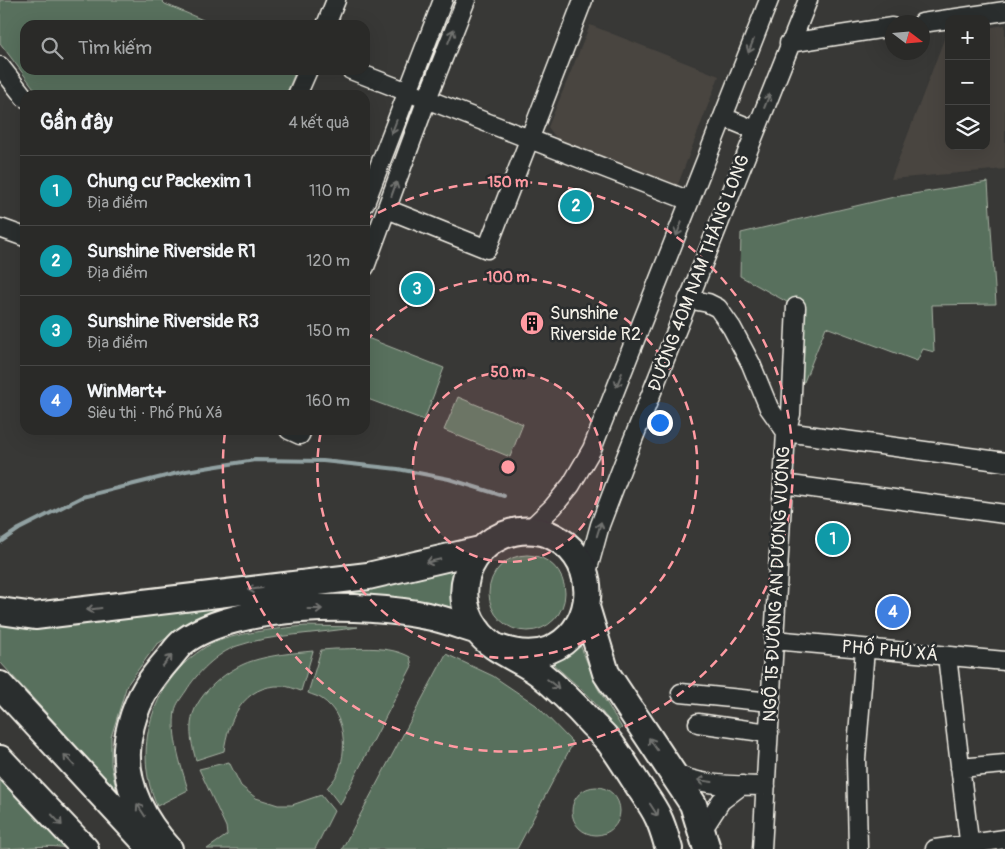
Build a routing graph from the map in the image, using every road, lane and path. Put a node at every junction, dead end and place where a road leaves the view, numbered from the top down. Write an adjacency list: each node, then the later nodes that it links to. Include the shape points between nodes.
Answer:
1 (336, 0): 9 (street)
2 (443, 0): 19 (street)
3 (466, 0): 20 (street, one-way to 3)
4 (583, 0): 23 (street)
5 (769, 0): 21 (street, ĐƯỜNG 40M NAM THĂNG LONG, one-way to 21)
6 (808, 0): 13 (street, ĐƯỜNG 40M NAM THĂNG LONG)
7 (1005, 11): 8 (street)
8 (978, 15)
9 (328, 20)
10 (945, 20): 11 (street)
11 (930, 22)
12 (885, 28): 13 (street)
13 (789, 43): 22 (street, ĐƯỜNG 40M NAM THĂNG LONG, one-way to 13)
14 (0, 66): 18 (street)
15 (306, 75): 17 (street)
16 (364, 75): 19 (street)
17 (300, 90)
18 (20, 92)
19 (408, 92): 20 (street); 24 (street, one-way to 24)
20 (427, 99): 23 (street); 26 (street, one-way to 20)
21 (723, 117): 22 (street); 25 (street, ĐƯỜNG 40M NAM THĂNG LONG)
22 (755, 130): 30 (street, ĐƯỜNG 40M NAM THĂNG LONG)
23 (530, 140): 25 (street); 26 (street, via 487,249)
24 (370, 190)
25 (690, 201): 36 (street, ĐƯỜNG 40M NAM THĂNG LONG, one-way to 36, via 592,449 571,485)
26 (387, 209): 29 (street)
27 (0, 228): 28 (street)
28 (20, 236)
29 (370, 254)
30 (688, 299): 32 (street, NGÕ 15 ĐƯỜNG AN DƯƠNG VƯƠNG, via 718,308 751,364 769,408); 38 (street, ĐƯỜNG 40M NAM THĂNG LONG, one-way to 30, via 600,525)
31 (796, 307): 32 (street, via 791,414)
32 (786, 432): 33 (street); 34 (street, NGÕ 15 ĐƯỜNG AN DƯƠNG VƯƠNG)
33 (1005, 462)
34 (783, 484): 35 (street); 42 (street, NGÕ 15 ĐƯỜNG AN DƯƠNG VƯƠNG)
35 (1005, 514)
36 (529, 530): 37 (highway, via 495,538); 38 (highway, via 545,533 565,544 580,562)
37 (480, 550): 40 (highway, one-way to 40, via 368,576 35,616); 41 (highway, via 470,564 464,599 468,616)
38 (586, 576): 39 (highway)
39 (586, 607): 43 (highway, via 572,633 550,650 525,654); 55 (highway, one-way to 39, via 606,673)
40 (0, 611)
41 (478, 631): 43 (highway); 63 (highway, one-way to 41, via 135,801 127,764 127,741 142,693 182,643 216,624 311,608 386,609 427,616)
42 (774, 640): 44 (street, PHỐ PHÚ XÁ); 49 (street, NGÕ 15 ĐƯỜNG AN DƯƠNG VƯƠNG)
43 (498, 648): 64 (highway, one-way to 64, via 537,671 566,695 613,746 659,818)
44 (865, 649): 45 (street, PHỐ PHÚ XÁ); 66 (street, via 856,759)
45 (947, 656): 46 (street, PHỐ PHÚ XÁ); 54 (street)
46 (1005, 661)
47 (0, 685): 62 (highway, one-way to 47)
48 (681, 693): 49 (street)
49 (771, 702): 51 (street, NGÕ 15 ĐƯỜNG AN DƯƠNG VƯƠNG)
50 (698, 723): 51 (street)
51 (769, 732): 57 (street, NGÕ 15 ĐƯỜNG AN DƯƠNG VƯƠNG)
52 (0, 759): 61 (highway, one-way to 61)
53 (1005, 764): 54 (street)
54 (960, 768): 60 (street)
55 (670, 771): 56 (street, one-way to 55, via 681,777); 59 (highway, via 692,804)
56 (742, 786): 57 (street); 59 (street, via 721,801)
57 (766, 786): 65 (street, NGÕ 15 ĐƯỜNG AN DƯƠNG VƯƠNG)
58 (1005, 839): 60 (street)
59 (704, 841)
60 (970, 846): 67 (street)
61 (85, 849)
62 (152, 849)
63 (169, 849)
64 (670, 849)
65 (762, 849)
66 (858, 849)
67 (936, 849)

